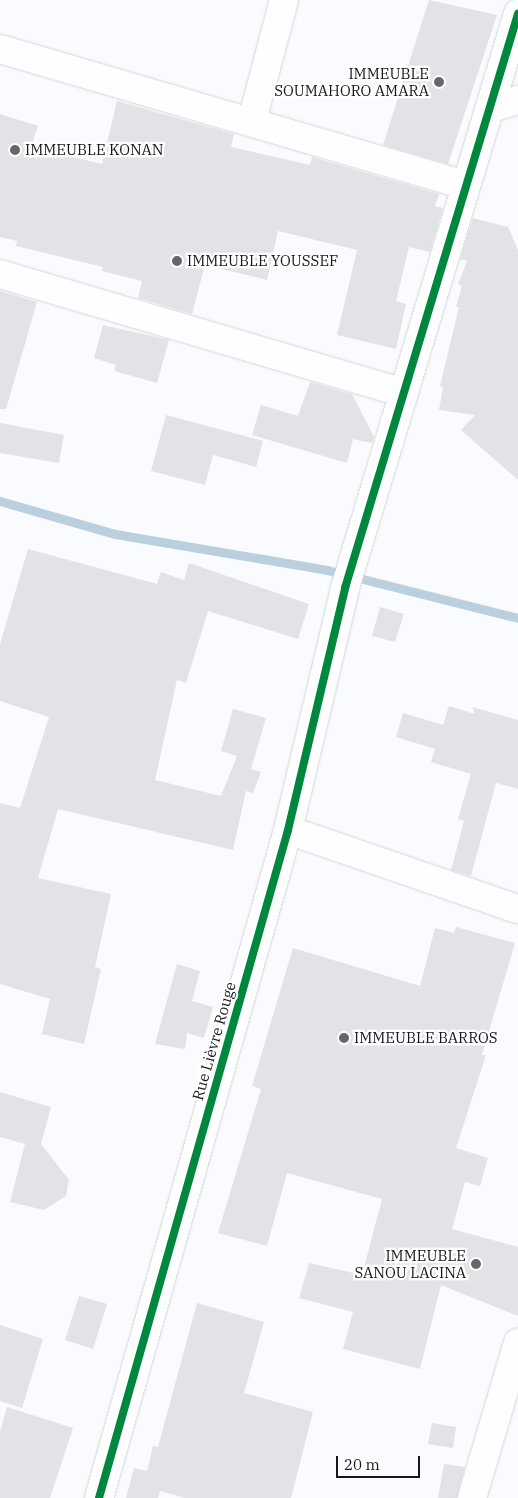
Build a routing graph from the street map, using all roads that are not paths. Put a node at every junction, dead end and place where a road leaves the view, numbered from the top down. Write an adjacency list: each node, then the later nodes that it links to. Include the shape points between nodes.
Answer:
1 (284, 0): 6 (street)
2 (518, 14): 5 (street, Rue Lièvre Rouge)
3 (0, 49): 6 (street)
4 (518, 100): 5 (street)
5 (491, 108): 7 (street, Rue Lièvre Rouge)
6 (252, 121): 7 (street)
7 (465, 185): 9 (street, Rue Lièvre Rouge)
8 (0, 274): 9 (street)
9 (404, 393): 10 (street, Rue Lièvre Rouge, via 345,588)
10 (288, 830): 11 (street); 13 (street, Rue Lièvre Rouge)
11 (518, 909)
12 (518, 1343): 14 (street)
13 (99, 1498)
14 (472, 1498)

